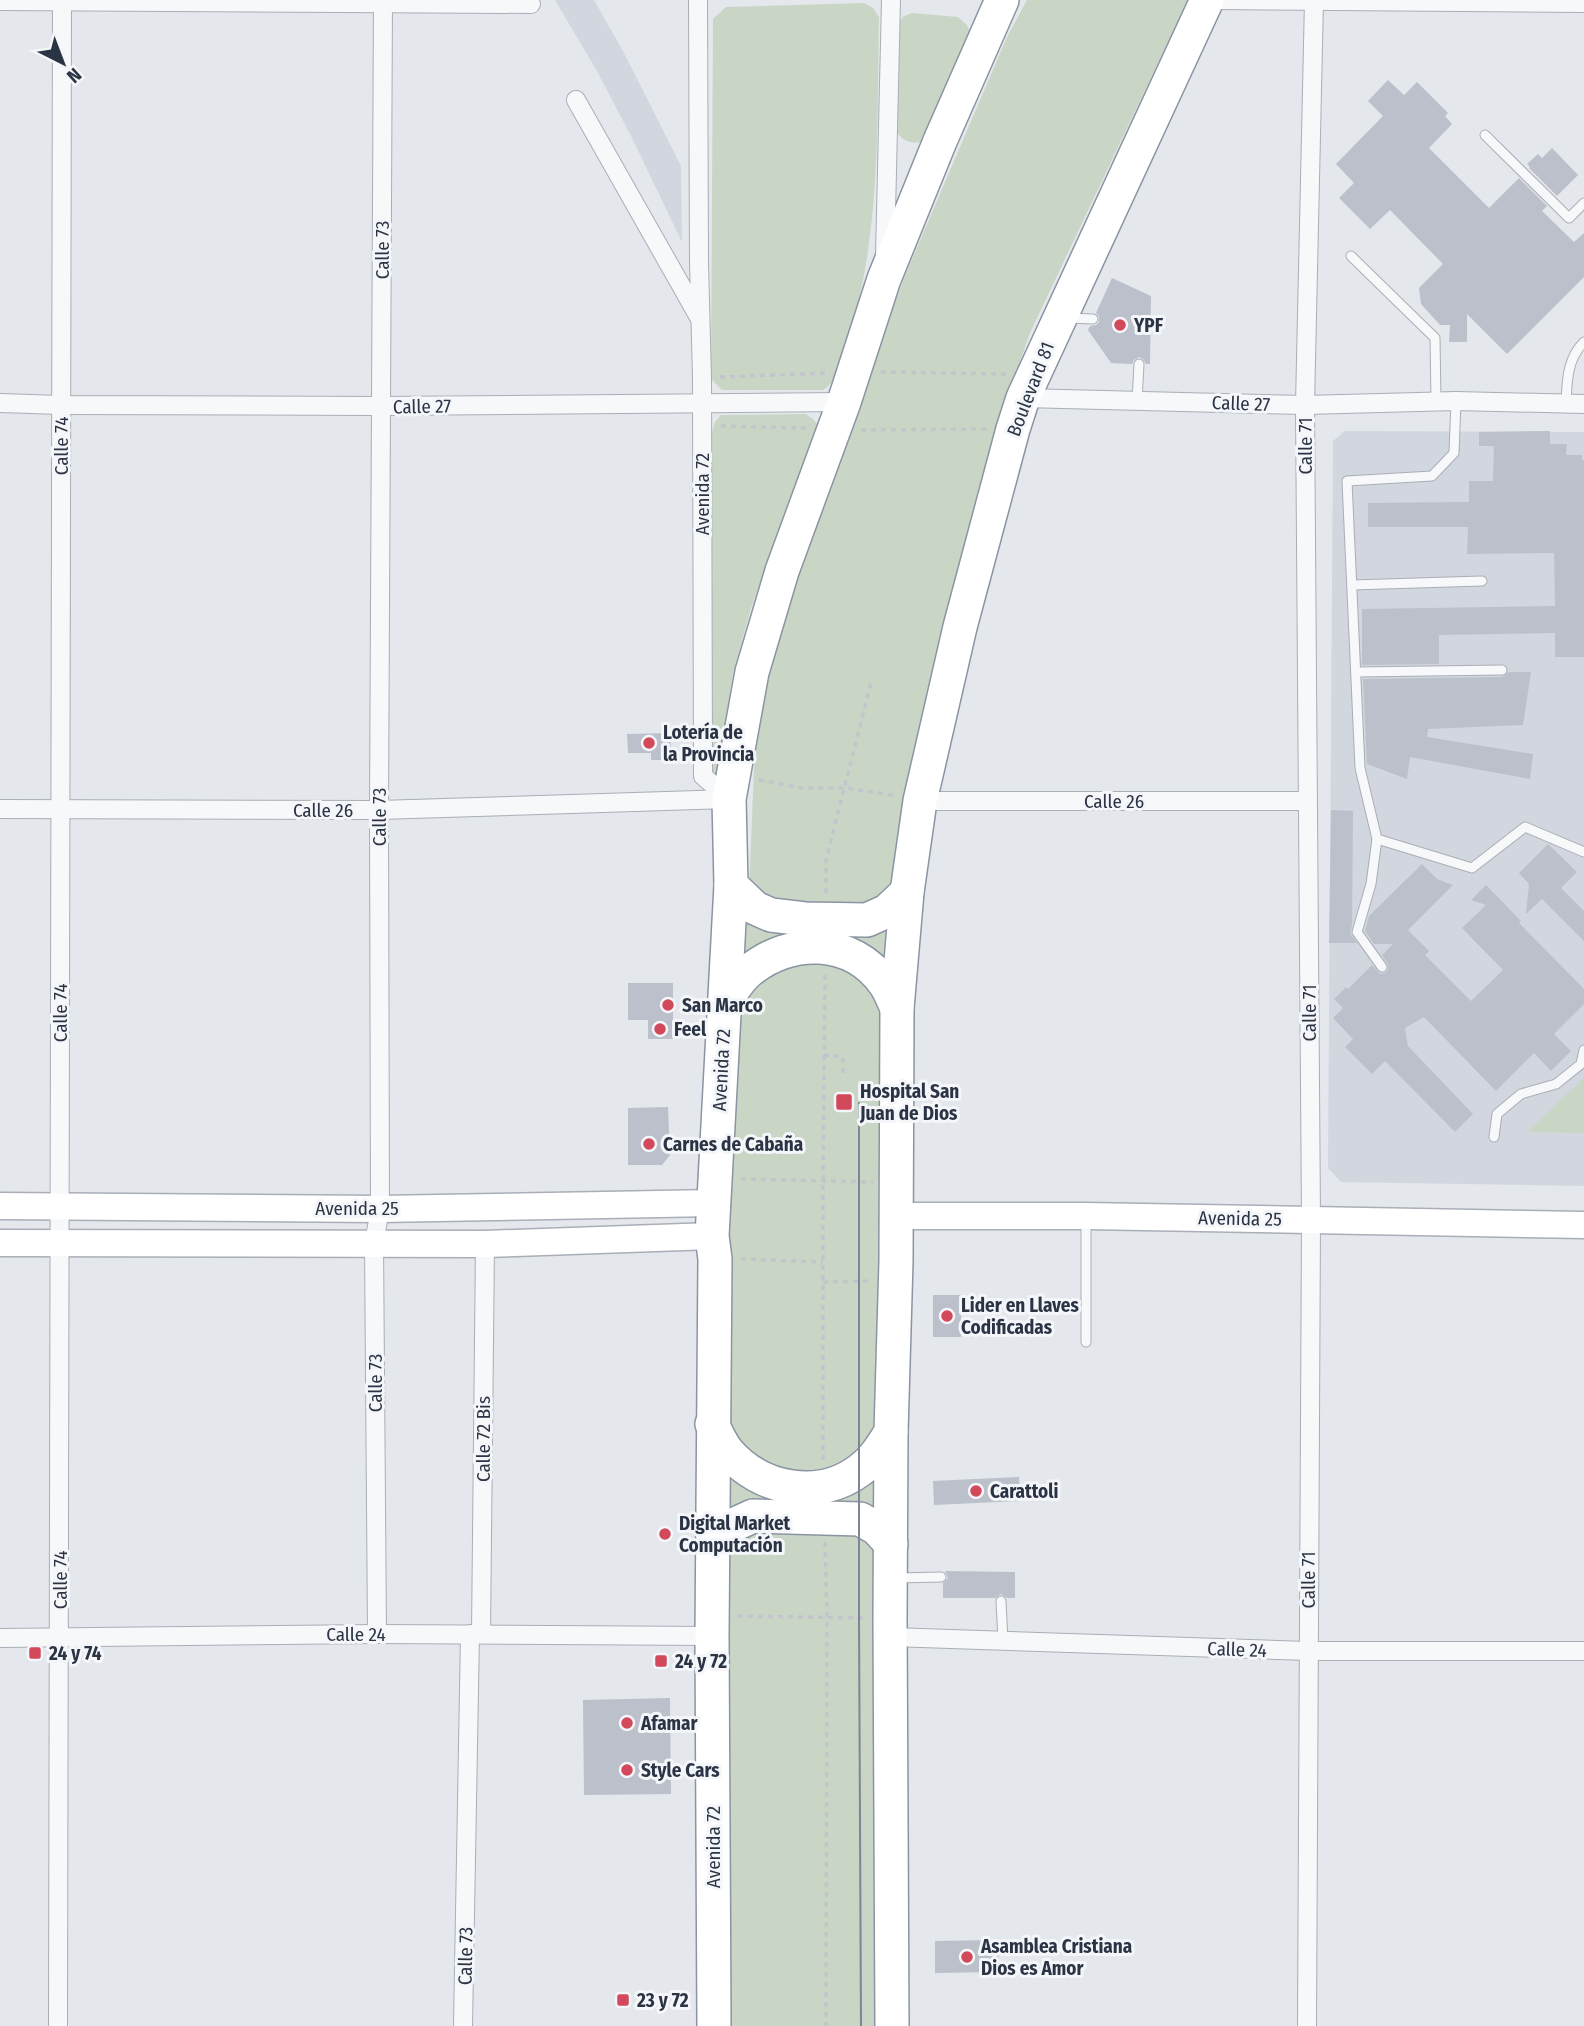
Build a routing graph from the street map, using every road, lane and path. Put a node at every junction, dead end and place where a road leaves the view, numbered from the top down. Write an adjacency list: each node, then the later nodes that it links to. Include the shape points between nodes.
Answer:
1 (698, 0): 19 (street, Avenida 72)
2 (891, 0): 16 (street)
3 (1003, 0): 16 (highway)
4 (1207, 0): 17 (highway, Boulevard 81)
5 (1216, 0): 6 (street)
6 (1314, 0): 10 (street); 31 (street, Calle 71)
7 (0, 1): 8 (street)
8 (62, 1): 9 (street); 30 (street, Calle 74)
9 (383, 2): 11 (street); 32 (street, Calle 73)
10 (1584, 3)
11 (531, 4)
12 (576, 100): 19 (street)
13 (1485, 135): 14 (lane, via 1570,218)
14 (1584, 204)
15 (1352, 256): 24 (lane, via 1435,338)
16 (884, 279): 27 (highway)
17 (1059, 318): 18 (lane); 22 (highway, Boulevard 81)
18 (1093, 319)
19 (701, 322): 26 (street, Avenida 72)
20 (1584, 342): 29 (lane, via 1567,377)
21 (1139, 364): 23 (lane)
22 (1023, 398): 23 (street, Calle 27); 40 (highway, Boulevard 81, via 960,627)
23 (1137, 401): 31 (street, Calle 27)
24 (1436, 401): 25 (street, Calle 27); 31 (street, Calle 27)
25 (1455, 401): 29 (street, Calle 27); 34 (lane, via 1454,453 1432,476 1347,481)
26 (702, 402): 27 (street, Calle 27); 32 (street, Calle 27); 38 (street, Avenida 72, via 703,776)
27 (844, 402): 38 (highway, via 782,571 756,660)
28 (0, 403): 30 (street, Calle 27)
29 (1575, 404)
30 (61, 405): 32 (street, Calle 27); 43 (street, Calle 74)
31 (1305, 405): 41 (street, Calle 71)
32 (381, 406): 44 (street, Calle 73)
33 (1482, 581): 34 (lane)
34 (1352, 586): 36 (lane)
35 (1502, 670): 36 (lane)
36 (1356, 672): 45 (lane, via 1360,768)
37 (872, 679): 39 (path)
38 (732, 787): 39 (path); 44 (street, Calle 26); 47 (highway, Avenida 72)
39 (845, 788): 40 (path); 49 (path, via 826,860)
40 (920, 801): 41 (street, Calle 26); 48 (highway)
41 (1308, 801): 65 (street, Calle 71)
42 (0, 809): 43 (street, Calle 26)
43 (60, 809): 44 (street, Calle 26); 61 (street, Calle 74)
44 (379, 810): 62 (street, Calle 73)
45 (1377, 839): 46 (lane, via 1472,868 1525,827); 50 (lane, via 1371,884 1357,932)
46 (1584, 852)
47 (731, 885): 49 (highway, via 755,908); 51 (highway, Avenida 72)
48 (907, 892): 49 (highway, via 887,911); 52 (highway)
49 (825, 933): 51 (highway, via 805,946 774,954 747,972); 52 (highway, via 884,983); 54 (path)
50 (1382, 967)
51 (725, 1001): 59 (highway, Avenida 72)
52 (897, 1008): 58 (highway)
53 (1584, 1050): 56 (lane, via 1581,1064 1556,1084 1521,1094 1497,1114)
54 (824, 1055): 55 (path, via 843,1057); 57 (path)
55 (846, 1074)
56 (1494, 1137)
57 (822, 1181): 58 (path); 59 (path); 72 (path)
58 (896, 1182): 63 (highway)
59 (714, 1191): 62 (main road, Avenida 25); 71 (highway, Avenida 72)
60 (0, 1206): 61 (main road, Avenida 25)
61 (60, 1206): 62 (main road, Avenida 25); 68 (street, Calle 74)
62 (380, 1209): 69 (street, Calle 73)
63 (895, 1216): 64 (main road, Avenida 25); 77 (highway)
64 (1086, 1216): 65 (main road, Avenida 25); 75 (lane)
65 (1311, 1219): 66 (main road, Avenida 25); 92 (street, Calle 71)
66 (1584, 1225)
67 (0, 1243): 68 (main road, Avenida 25)
68 (59, 1243): 69 (main road, Avenida 25); 89 (street, Calle 74)
69 (374, 1243): 70 (main road, Avenida 25); 87 (street, Calle 73)
70 (485, 1244): 71 (main road, Avenida 25); 88 (street, Calle 72 Bis)
71 (713, 1247): 72 (path); 76 (highway, Avenida 72)
72 (823, 1262): 74 (path)
73 (873, 1281): 74 (path)
74 (824, 1282): 78 (path)
75 (1086, 1342)
76 (712, 1424): 78 (highway, via 726,1451 748,1472 776,1485 806,1489); 80 (highway, Avenida 72)
77 (891, 1432): 78 (highway, via 878,1453 843,1480); 79 (highway)
78 (824, 1502): 79 (highway, via 876,1528); 80 (highway, via 753,1516 731,1526); 84 (path)
79 (891, 1544): 82 (highway)
80 (713, 1547): 85 (highway, Avenida 72)
81 (941, 1577): 82 (lane)
82 (890, 1578): 86 (highway)
83 (1001, 1601): 91 (lane)
84 (827, 1618): 85 (path); 86 (path); 97 (path)
85 (712, 1626): 88 (street, Calle 24); 96 (highway, Avenida 72)
86 (890, 1628): 91 (street, Calle 24); 98 (highway)
87 (377, 1633): 88 (street, Calle 24); 89 (street, Calle 24)
88 (476, 1634): 95 (street, Calle 73)
89 (60, 1636): 90 (street, Calle 24); 94 (street, Calle 74)
90 (0, 1638)
91 (1003, 1641): 92 (street, Calle 24)
92 (1308, 1651): 93 (street, Calle 24); 99 (street, Calle 71)
93 (1584, 1651)
94 (58, 2026)
95 (463, 2026)
96 (714, 2026)
97 (826, 2026)
98 (892, 2026)
99 (1307, 2026)

